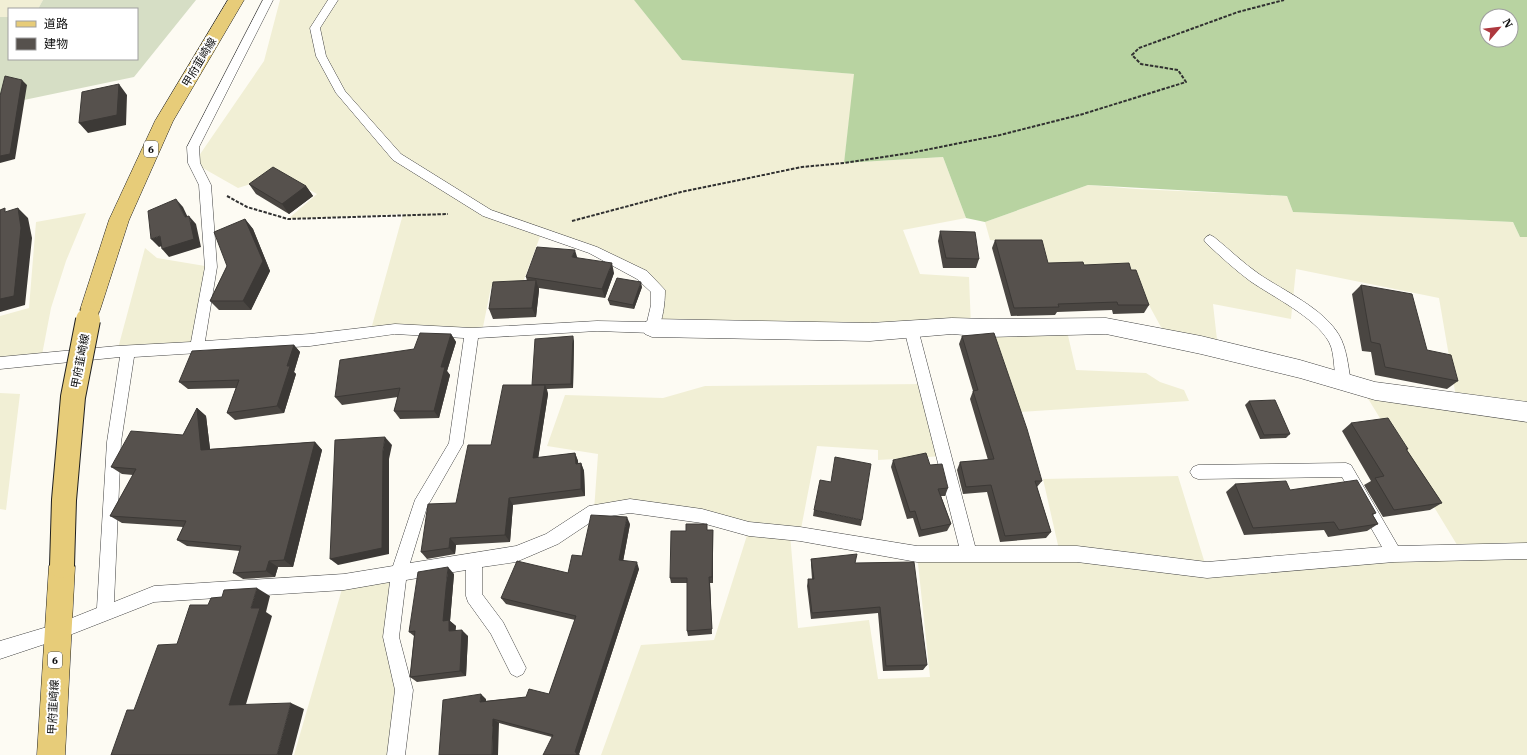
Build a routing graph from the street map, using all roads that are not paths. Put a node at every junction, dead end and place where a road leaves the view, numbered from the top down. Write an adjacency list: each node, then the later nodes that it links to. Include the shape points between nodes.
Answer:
1 (236, 0): 20 (main road, 甲府韮崎線 / 6, bridge, via 164,121 119,220 90,310 73,397)
2 (268, 0): 8 (lane, via 193,147 194,163 205,185 210,267)
3 (333, 0): 5 (lane, via 315,28 321,56 341,93 397,157 487,213 593,250 642,275 658,290 658,305)
4 (1210, 240): 11 (lane, via 1259,281 1322,325 1338,346)
5 (652, 328): 6 (street, via 870,332); 7 (lane, via 597,326)
6 (911, 329): 11 (street, via 952,326 1106,326 1201,344); 15 (lane)
7 (472, 333): 8 (lane, via 395,329 310,340); 18 (lane, via 456,444 420,505)
8 (197, 348): 9 (lane)
9 (128, 352): 10 (lane); 19 (lane, via 114,442)
10 (0, 363)
11 (1344, 382): 12 (street, via 1375,391)
12 (1527, 413)
13 (1198, 472): 16 (lane, via 1346,470)
14 (1527, 551): 16 (lane)
15 (969, 554): 16 (lane, via 1077,554 1207,570); 17 (lane, via 917,554 800,534 749,529 702,516 630,506 594,510 552,539 516,554)
16 (1394, 554)
17 (474, 561): 18 (lane); 22 (lane, via 474,596 497,628)
18 (399, 573): 19 (lane, via 344,582 154,594); 24 (lane, via 391,637 404,690)
19 (105, 613): 20 (lane)
20 (57, 632): 21 (lane); 23 (main road, 甲府韮崎線 / 6)
21 (0, 650)
22 (517, 668)
23 (51, 755)
24 (396, 755)

